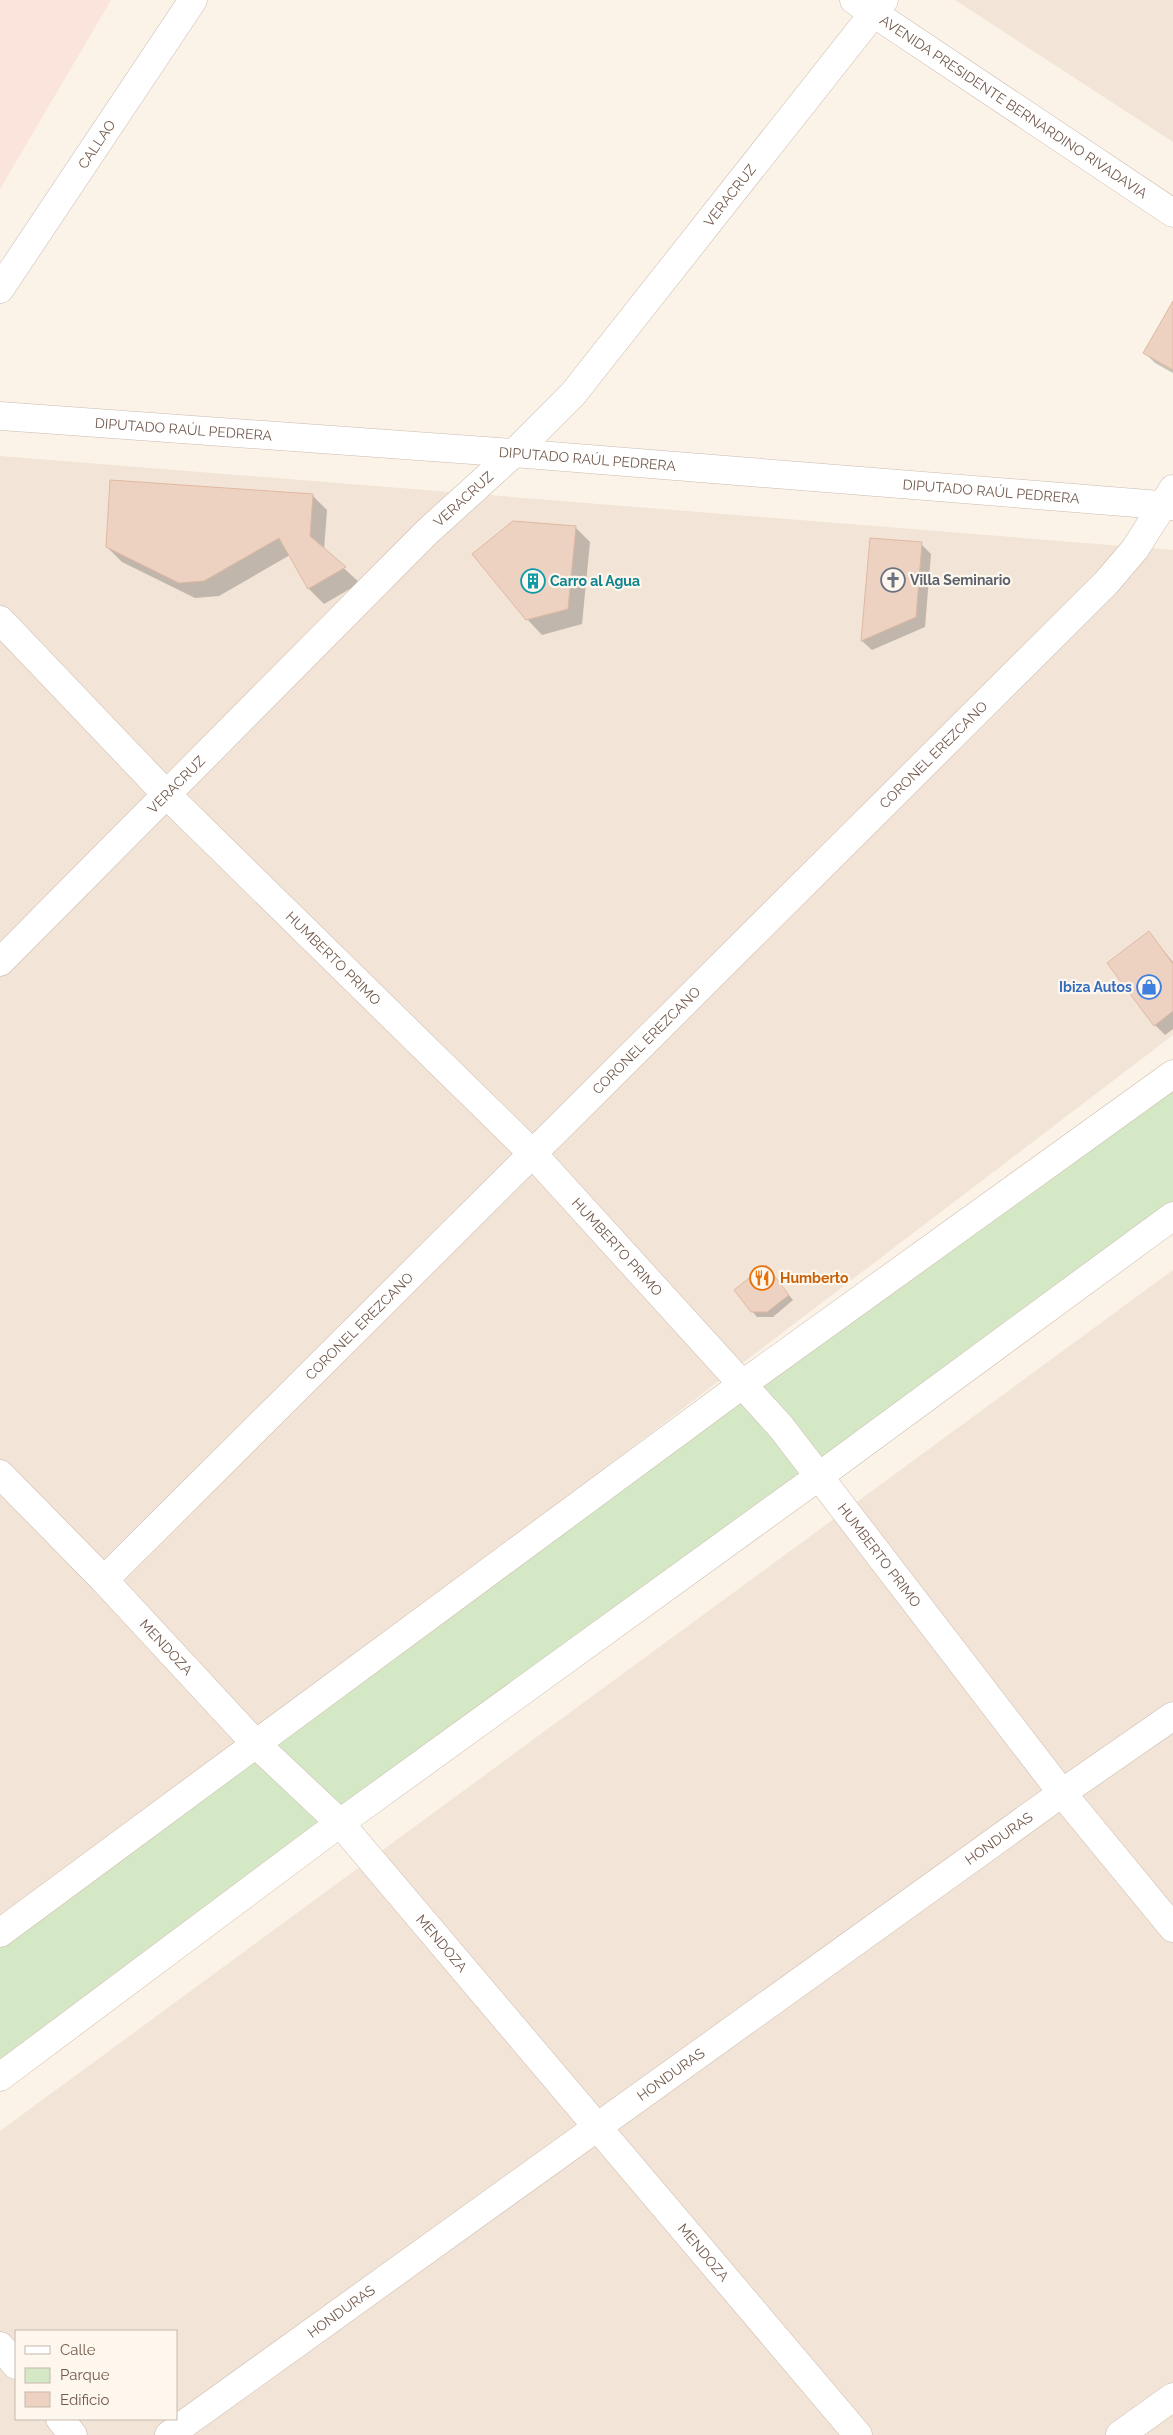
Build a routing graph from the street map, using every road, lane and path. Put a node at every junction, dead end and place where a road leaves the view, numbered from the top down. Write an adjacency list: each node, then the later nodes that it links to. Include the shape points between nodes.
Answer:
1 (193, 0): 4 (street, CALLAO)
2 (871, 4): 3 (street, AVENIDA PRESIDENTE BERNARDINO RIVADAVIA); 6 (street, VERACRUZ, via 573,394)
3 (1173, 213)
4 (0, 289)
5 (0, 416): 6 (street, DIPUTADO RAÚL PEDRERA)
6 (514, 453): 7 (street, DIPUTADO RAÚL PEDRERA); 9 (street, VERACRUZ, via 427,532)
7 (1170, 500): 12 (street, CORONEL EREZCANO, via 1106,583)
8 (0, 620): 9 (street, HUMBERTO PRIMO)
9 (167, 795): 10 (street, VERACRUZ); 12 (street, HUMBERTO PRIMO)
10 (0, 962)
11 (1173, 1074): 14 (street)
12 (533, 1154): 14 (street, HUMBERTO PRIMO); 17 (street, CORONEL EREZCANO)
13 (1173, 1216): 16 (street)
14 (743, 1384): 16 (street, HUMBERTO PRIMO, via 781,1426); 19 (street)
15 (0, 1474): 17 (street, MENDOZA)
16 (818, 1477): 20 (street, HUMBERTO PRIMO); 21 (street)
17 (104, 1580): 19 (street, MENDOZA)
18 (1173, 1716): 20 (street, HONDURAS)
19 (255, 1743): 21 (street, MENDOZA); 23 (street)
20 (1062, 1792): 22 (street, HUMBERTO PRIMO); 25 (street, HONDURAS)
21 (340, 1823): 24 (street); 25 (street, MENDOZA)
22 (1173, 1928)
23 (0, 1933)
24 (0, 2077)
25 (598, 2128): 31 (street, HONDURAS); 32 (street, MENDOZA)
26 (0, 2346): 27 (street)
27 (15, 2365)
28 (1173, 2397): 33 (street)
29 (61, 2420): 30 (street)
30 (73, 2435)
31 (168, 2435)
32 (858, 2435)
33 (1120, 2435)

